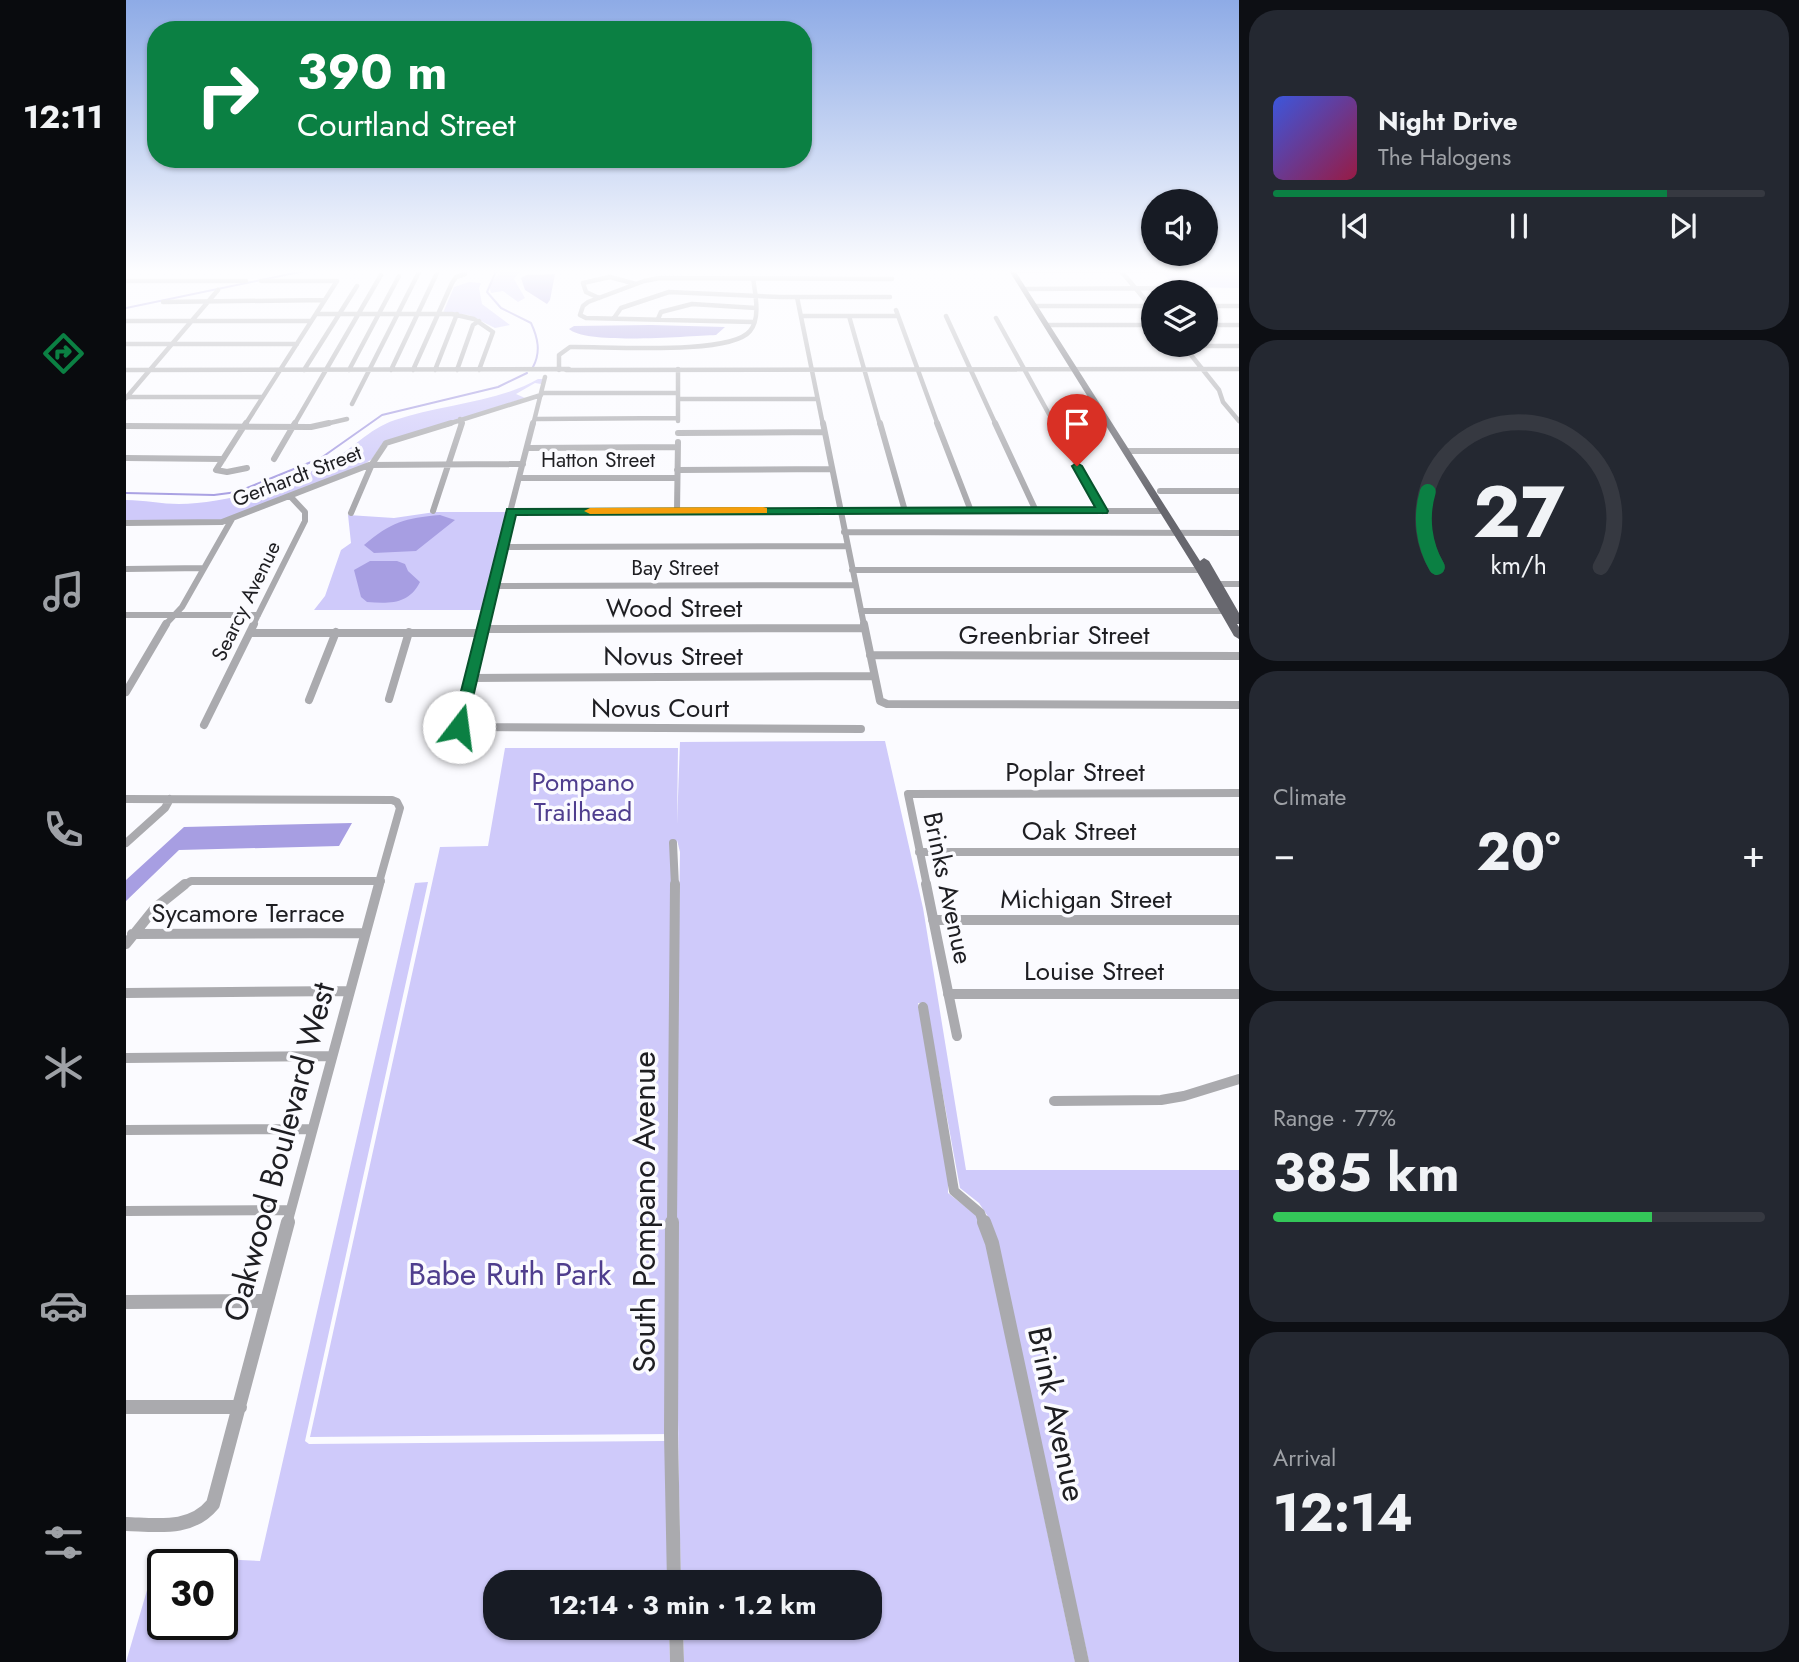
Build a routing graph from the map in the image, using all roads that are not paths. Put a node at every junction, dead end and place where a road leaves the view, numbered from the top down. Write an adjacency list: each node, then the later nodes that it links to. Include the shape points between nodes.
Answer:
1 (170, 347): 30 (street)
2 (295, 347): 31 (street)
3 (319, 347): 32 (street)
4 (340, 347): 33 (street)
5 (361, 347): 34 (street)
6 (381, 347): 35 (street)
7 (402, 347): 36 (street)
8 (423, 347): 37 (street)
9 (444, 347): 38 (street)
10 (465, 347): 39 (street)
11 (488, 347): 40 (street)
12 (576, 347): 41 (street, via 562,352)
13 (807, 347): 20 (street)
14 (858, 347): 21 (street)
15 (909, 347): 22 (street)
16 (960, 347): 23 (street)
17 (1011, 347): 24 (street)
18 (1063, 347): 25 (main road)
19 (1192, 357): 26 (street)
20 (811, 368): 21 (street); 27 (street); 47 (street)
21 (864, 368): 22 (street); 81 (street)
22 (917, 368): 23 (street); 82 (street)
23 (970, 368): 24 (street); 83 (street)
24 (1023, 368): 25 (street); 84 (street)
25 (1076, 368): 26 (street); 62 (main road)
26 (1201, 368): 28 (street); 53 (street)
27 (678, 369): 41 (street); 44 (street)
28 (1239, 369)
29 (126, 370): 30 (street)
30 (149, 370): 31 (street); 45 (street)
31 (280, 370): 32 (street); 46 (street)
32 (304, 370): 33 (street)
33 (326, 370): 34 (street); 56 (street)
34 (349, 370): 35 (street)
35 (369, 370): 36 (street); 48 (street)
36 (391, 370): 37 (street)
37 (413, 370): 38 (street)
38 (435, 370): 39 (street)
39 (457, 370): 40 (street)
40 (479, 370): 41 (street)
41 (559, 370)
42 (545, 377): 43 (street)
43 (541, 394): 44 (street); 51 (street); 52 (street)
44 (678, 396): 47 (street); 49 (street)
45 (126, 397): 46 (street)
46 (262, 397): 55 (street)
47 (817, 399): 57 (street)
48 (352, 404)
49 (678, 418): 52 (street); 58 (street)
50 (347, 419): 56 (street)
51 (460, 419): 66 (street, via 387,443); 67 (street)
52 (536, 419): 59 (street)
53 (1239, 421)
54 (126, 426): 55 (street)
55 (244, 426): 56 (street); 64 (street)
56 (295, 427): 65 (street)
57 (823, 432): 58 (street); 70 (street)
58 (678, 433): 60 (street)
59 (529, 447): 60 (street); 68 (street)
60 (677, 447): 71 (street)
61 (1239, 450): 62 (street)
62 (1130, 451): 74 (main road); 85 (main road)
63 (126, 458): 64 (street)
64 (223, 459): 69 (street, via 218,472)
65 (274, 459)
66 (372, 464): 67 (street, Gerhardt Street); 76 (street, Gerhardt Street); 86 (street)
67 (449, 464): 68 (street, Gerhardt Street); 77 (street)
68 (523, 464): 72 (street)
69 (247, 468)
70 (831, 469): 71 (street, Hatton Street); 80 (street)
71 (677, 470): 73 (street)
72 (519, 478): 73 (street, Hatton Street); 78 (street)
73 (677, 478): 79 (street)
74 (1160, 491): 75 (street); 90 (main road)
75 (1239, 491)
76 (290, 496): 87 (street, Gerhardt Street); 106 (street, Searcy Avenue, via 306,519)
77 (433, 511)
78 (511, 511): 79 (street); 93 (street)
79 (677, 511): 80 (street)
80 (840, 511): 81 (street); 89 (street)
81 (905, 511): 82 (street)
82 (971, 511): 83 (street)
83 (1036, 511): 84 (street)
84 (1103, 511): 85 (street)
85 (1164, 512): 90 (main road)
86 (351, 513)
87 (232, 519): 88 (street, Gerhardt Street, via 202,524); 94 (street)
88 (126, 523)
89 (844, 532): 90 (street); 92 (street)
90 (1182, 533): 91 (street); 97 (main road); 98 (main road)
91 (1239, 533)
92 (848, 546): 93 (street); 96 (street)
93 (501, 547): 101 (street)
94 (204, 568): 95 (street); 104 (street)
95 (126, 569)
96 (852, 570): 97 (street); 100 (street)
97 (1201, 570): 98 (main road)
98 (1214, 584): 99 (street); 103 (main road); 107 (main road)
99 (1239, 584)
100 (855, 585): 101 (street, Bay Street); 102 (street)
101 (494, 586): 109 (street)
102 (860, 611): 103 (street); 108 (street)
103 (1223, 611): 113 (main road)
104 (174, 614): 105 (street); 106 (street); 118 (street)
105 (126, 615)
106 (258, 615): 112 (street, Searcy Avenue)
107 (1239, 621)
108 (864, 628): 109 (street, Wood Street); 114 (street)
109 (483, 631): 111 (street, Wood Street); 117 (street)
110 (336, 632): 111 (street, Wood Street); 112 (street, Wood Street); 120 (street)
111 (408, 632): 119 (street)
112 (250, 633): 122 (street, Searcy Avenue)
113 (1239, 636)
114 (870, 655): 115 (street, Greenbriar Street); 116 (street)
115 (1239, 656)
116 (874, 676): 117 (street, Novus Street); 121 (street, via 879,699 887,704)
117 (472, 678): 123 (street)
118 (126, 692)
119 (389, 699)
120 (309, 700)
121 (1239, 705)
122 (204, 725)
123 (459, 727): 124 (street, Novus Court)
124 (861, 729)
125 (910, 793): 126 (street, Poplar Street); 131 (street, Brinks Avenue, via 907,798)
126 (1239, 793)
127 (126, 799): 128 (street)
128 (170, 799): 129 (street, via 166,808); 133 (street, Oakwood Boulevard West, via 397,802 400,810)
129 (126, 842)
130 (673, 843): 159 (street, South Pompano Avenue)
131 (919, 852): 132 (street, Oak Street); 134 (street, Brinks Avenue)
132 (1239, 852)
133 (381, 881): 136 (street, Oakwood Boulevard West); 137 (street, via 197,880 187,883)
134 (933, 920): 135 (street, Michigan Street); 141 (street, Brinks Avenue)
135 (1239, 920)
136 (365, 933): 137 (street, Sycamore Terrace); 139 (street, Oakwood Boulevard West)
137 (132, 934): 138 (street)
138 (126, 944)
139 (349, 991): 140 (street); 145 (street, Oakwood Boulevard West)
140 (126, 993)
141 (948, 994): 142 (street, Louise Street); 144 (street, Brinks Avenue)
142 (1239, 994)
143 (922, 1007): 162 (street, Brink Avenue, via 954,1191 980,1213 992,1243)
144 (957, 1035)
145 (331, 1056): 146 (street); 149 (street, Oakwood Boulevard West)
146 (126, 1058)
147 (1239, 1079): 148 (street, via 1169,1099)
148 (1054, 1101)
149 (312, 1129): 150 (street); 151 (street, Oakwood Boulevard West)
150 (126, 1130)
151 (290, 1210): 152 (street); 153 (street, Oakwood Boulevard West)
152 (126, 1211)
153 (265, 1301): 154 (street); 156 (street, Oakwood Boulevard West)
154 (126, 1302)
155 (126, 1406): 156 (street)
156 (240, 1407): 157 (street, Oakwood Boulevard West, via 215,1497)
157 (205, 1516): 158 (street, via 186,1524)
158 (126, 1524)
159 (674, 1570)
160 (676, 1640): 161 (street)
161 (677, 1662)
162 (1082, 1662)

